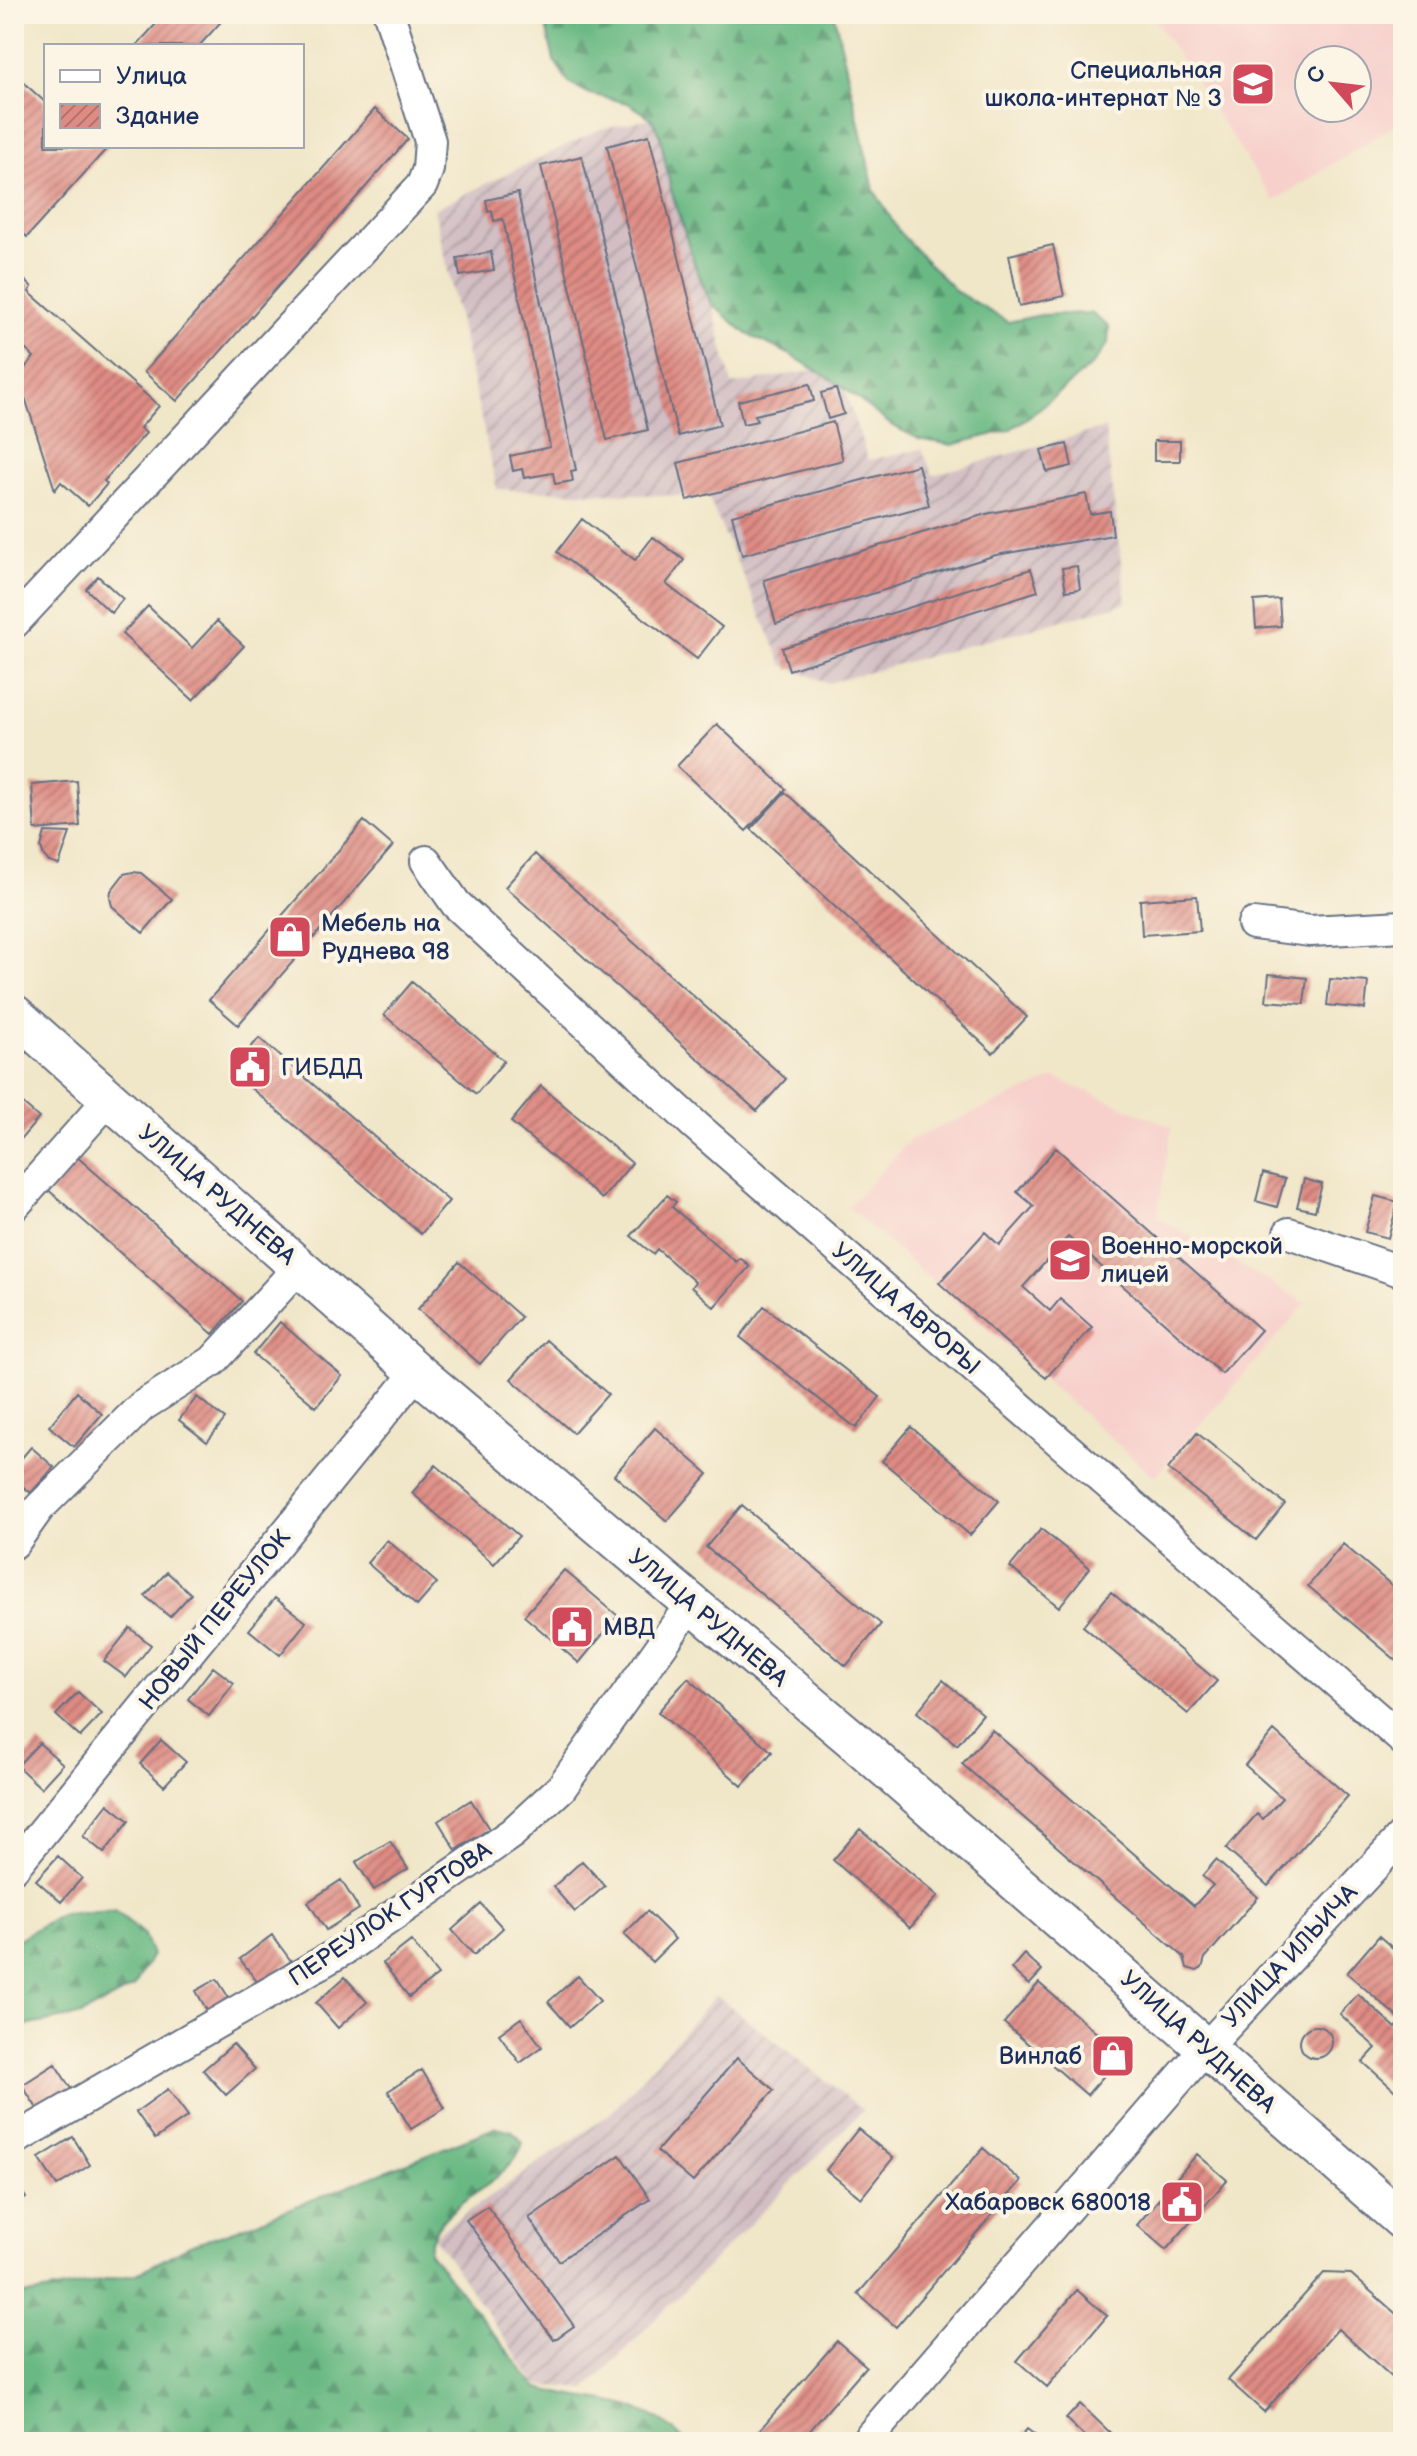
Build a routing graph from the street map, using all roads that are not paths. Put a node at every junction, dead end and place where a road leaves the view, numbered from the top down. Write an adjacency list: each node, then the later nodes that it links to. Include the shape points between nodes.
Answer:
1 (389, 14): 2 (street, via 430,141 422,185)
2 (14, 623)
3 (426, 861): 15 (street, УЛИЦА АВРОРЫ, via 456,904 696,1126)
4 (1253, 924): 5 (street, via 1310,931)
5 (1403, 926)
6 (14, 1014): 7 (main road, УЛИЦА РУДНЕВА)
7 (109, 1099): 8 (street); 10 (main road, УЛИЦА РУДНЕВА)
8 (14, 1206)
9 (1289, 1233): 11 (street)
10 (299, 1267): 12 (main road, УЛИЦА РУДНЕВА); 13 (street, via 213,1361 142,1406 39,1508)
11 (1403, 1272)
12 (417, 1372): 14 (main road, УЛИЦА РУДНЕВА); 17 (street, НОВЫЙ ПЕРЕУЛОК)
13 (14, 1543)
14 (691, 1604): 18 (main road, УЛИЦА РУДНЕВА, via 1067,1924); 19 (street, ПЕРЕУЛОК ГУРТОВА, via 561,1788 512,1833 345,1949)
15 (1403, 1740)
16 (1403, 1835): 18 (street, УЛИЦА ИЛЬИЧА)
17 (14, 1867)
18 (1205, 2049): 20 (main road, УЛИЦА РУДНЕВА); 21 (street, УЛИЦА ИЛЬИЧА)
19 (14, 2140)
20 (1403, 2221)
21 (865, 2442)

